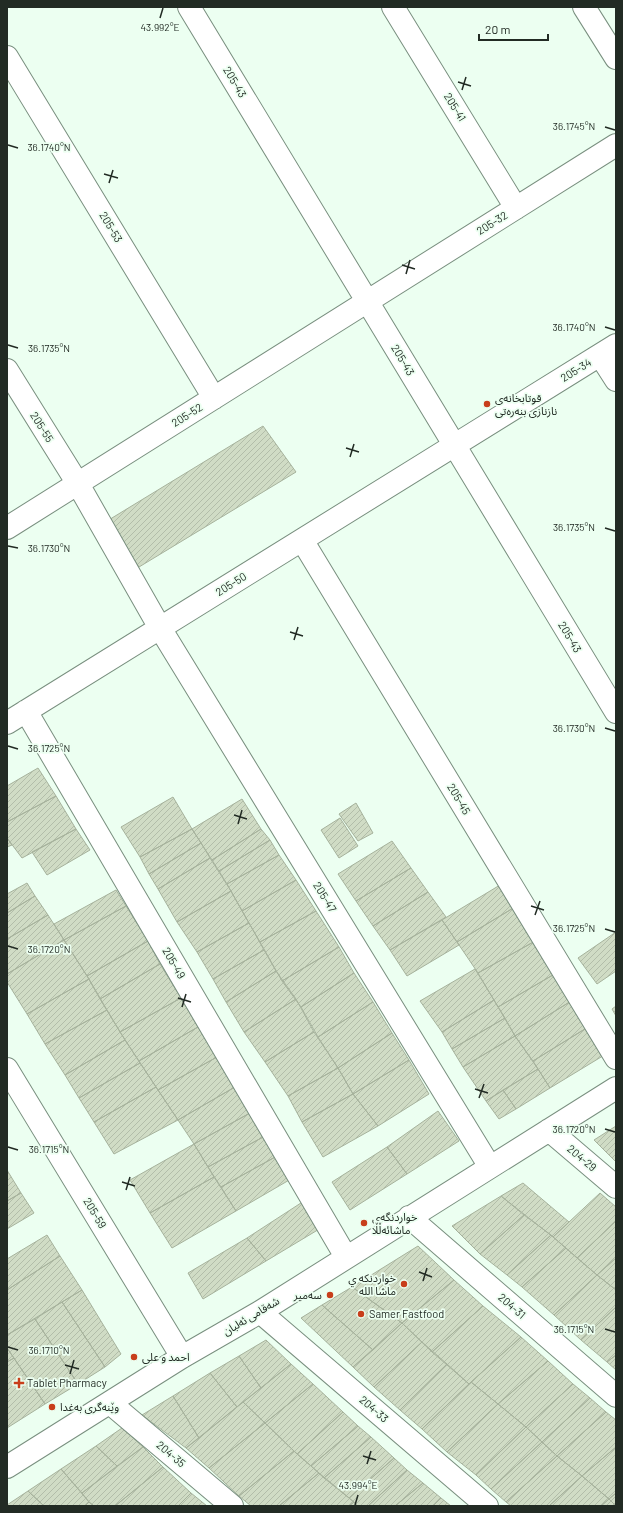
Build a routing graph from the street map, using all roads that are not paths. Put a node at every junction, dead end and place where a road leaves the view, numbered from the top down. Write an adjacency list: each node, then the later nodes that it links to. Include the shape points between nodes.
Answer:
1 (189, 7): 8 (street, 205-43)
2 (393, 7): 7 (street, 205-41)
3 (584, 7): 5 (street)
4 (7, 57): 12 (street, 205-53)
5 (616, 58)
6 (616, 145): 7 (street, 205-32)
7 (516, 208): 8 (street, 205-32)
8 (367, 301): 12 (street, 205-52); 13 (street, 205-43)
9 (608, 350): 11 (street); 13 (street, 205-34)
10 (7, 370): 14 (street, 205-55)
11 (616, 380)
12 (214, 398): 14 (street, 205-52)
13 (455, 446): 16 (street, 205-50); 19 (street, 205-43)
14 (78, 484): 15 (street, 205-52); 17 (street, 205-55)
15 (7, 528)
16 (302, 540): 17 (street, 205-50); 21 (street, 205-45)
17 (160, 628): 18 (street, 205-50); 25 (street, 205-47)
18 (26, 711): 20 (street, 205-50); 28 (street, 205-49)
19 (616, 712)
20 (7, 723)
21 (616, 1058)
22 (7, 1069): 30 (street, 205-59)
23 (616, 1088): 24 (street, شەقامی ئەلبان)
24 (549, 1130): 25 (street, شەقامی ئەلبان); 26 (street, 204-29)
25 (490, 1167): 27 (street, شەقامی ئەلبان)
26 (616, 1187)
27 (408, 1217): 28 (street, شەقامی ئەلبان); 31 (street, 204-31)
28 (346, 1257): 29 (street, شەقامی ئەلبان)
29 (260, 1312): 30 (street, شەقامی ئەلبان); 35 (street, 204-33)
30 (182, 1357): 32 (street, شەقامی ئەلبان)
31 (616, 1396)
32 (110, 1403): 33 (street, شەقامی ئەلبان); 34 (street, 204-35)
33 (7, 1466)
34 (232, 1506)
35 (488, 1506)

